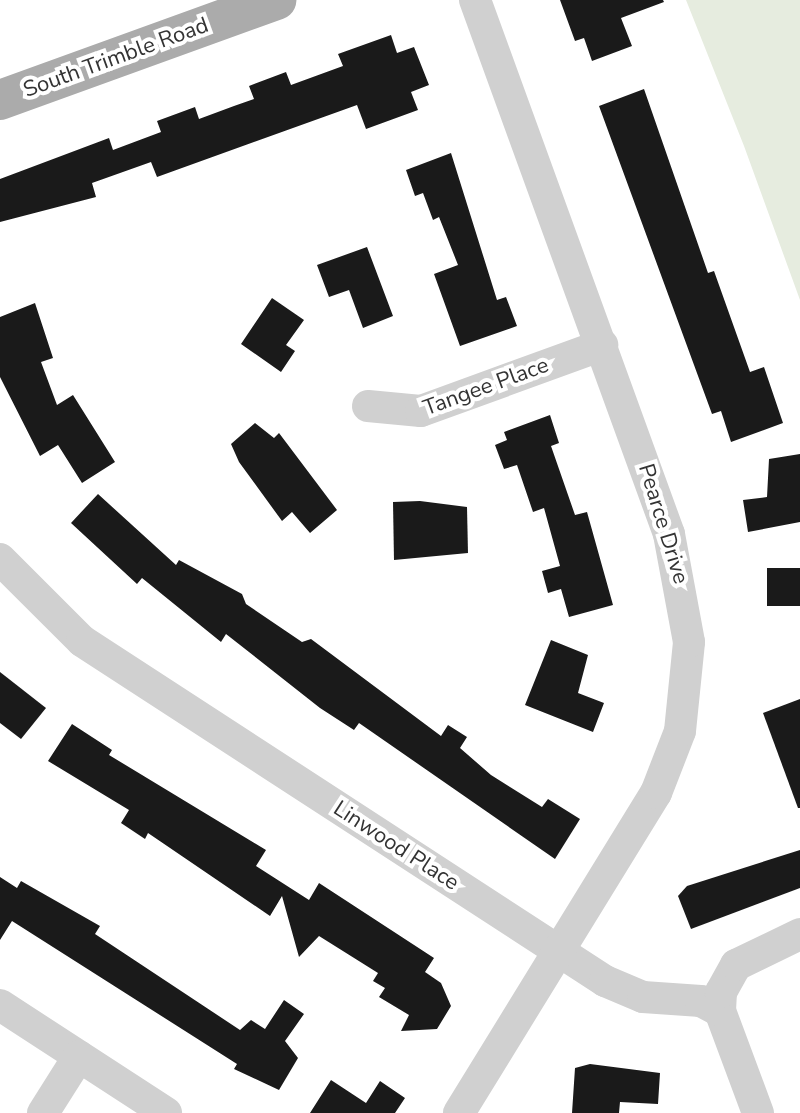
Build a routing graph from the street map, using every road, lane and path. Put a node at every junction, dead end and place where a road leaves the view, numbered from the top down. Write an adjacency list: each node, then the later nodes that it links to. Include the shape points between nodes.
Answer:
1 (277, 0): 3 (main road, South Trimble Road)
2 (475, 0): 4 (street, Pearce Drive)
3 (0, 100)
4 (602, 345): 5 (street, Tangee Place, via 421,411); 8 (street, Pearce Drive, via 669,534 689,642 680,731 656,793)
5 (368, 406)
6 (0, 559): 8 (street, Linwood Place, via 82,641)
7 (800, 934): 10 (street, via 736,965)
8 (562, 954): 10 (street, Linwood Place, via 622,990 701,1001); 14 (street, Pearce Drive)
9 (0, 1005): 11 (street)
10 (720, 1011): 15 (street)
11 (79, 1056): 12 (street); 13 (street)
12 (43, 1113)
13 (166, 1113)
14 (459, 1113)
15 (758, 1113)

